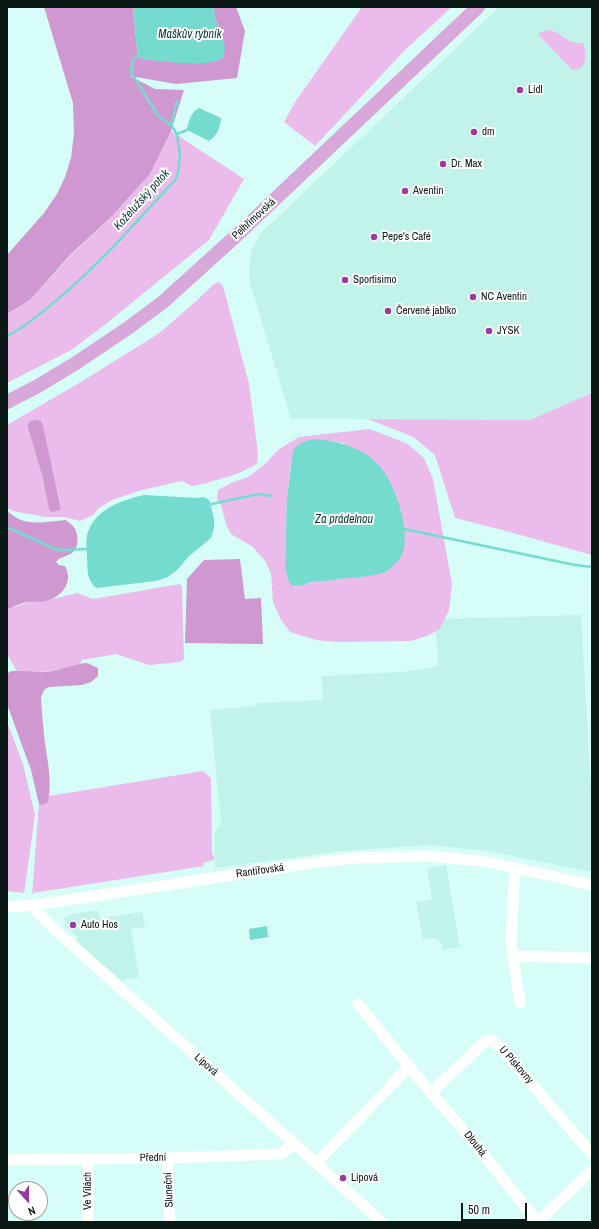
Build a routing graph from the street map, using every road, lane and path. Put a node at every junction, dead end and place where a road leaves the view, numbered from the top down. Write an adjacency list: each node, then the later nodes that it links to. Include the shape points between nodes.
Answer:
1 (478, 7): 2 (main road, Pelhřimovská, via 163,302 76,363)
2 (7, 402)
3 (515, 867): 4 (street, Rantířovská); 5 (street, Rantířovská, via 430,856 356,858); 7 (street, via 511,940)
4 (592, 885)
5 (35, 905): 6 (street, Rantířovská); 13 (street, Lípová, via 38,913 64,938)
6 (7, 907)
7 (514, 956): 8 (street); 9 (street)
8 (592, 958)
9 (520, 1003)
10 (358, 1004): 11 (street, Dlouhá)
11 (409, 1067): 12 (street, Dlouhá); 18 (street)
12 (431, 1093): 14 (street, U Pískovny, via 482,1044 493,1041); 23 (street, Dlouhá)
13 (296, 1144): 15 (street, Přední, via 280,1154); 18 (street, Lípová)
14 (592, 1154)
15 (167, 1158): 16 (street, Přední); 21 (street, Sluneční)
16 (88, 1159): 17 (street, Přední); 20 (street, Ve Vilách)
17 (7, 1160)
18 (317, 1162): 22 (street, Lípová)
19 (592, 1170): 23 (street)
20 (88, 1222)
21 (170, 1222)
22 (382, 1222)
23 (538, 1222)

